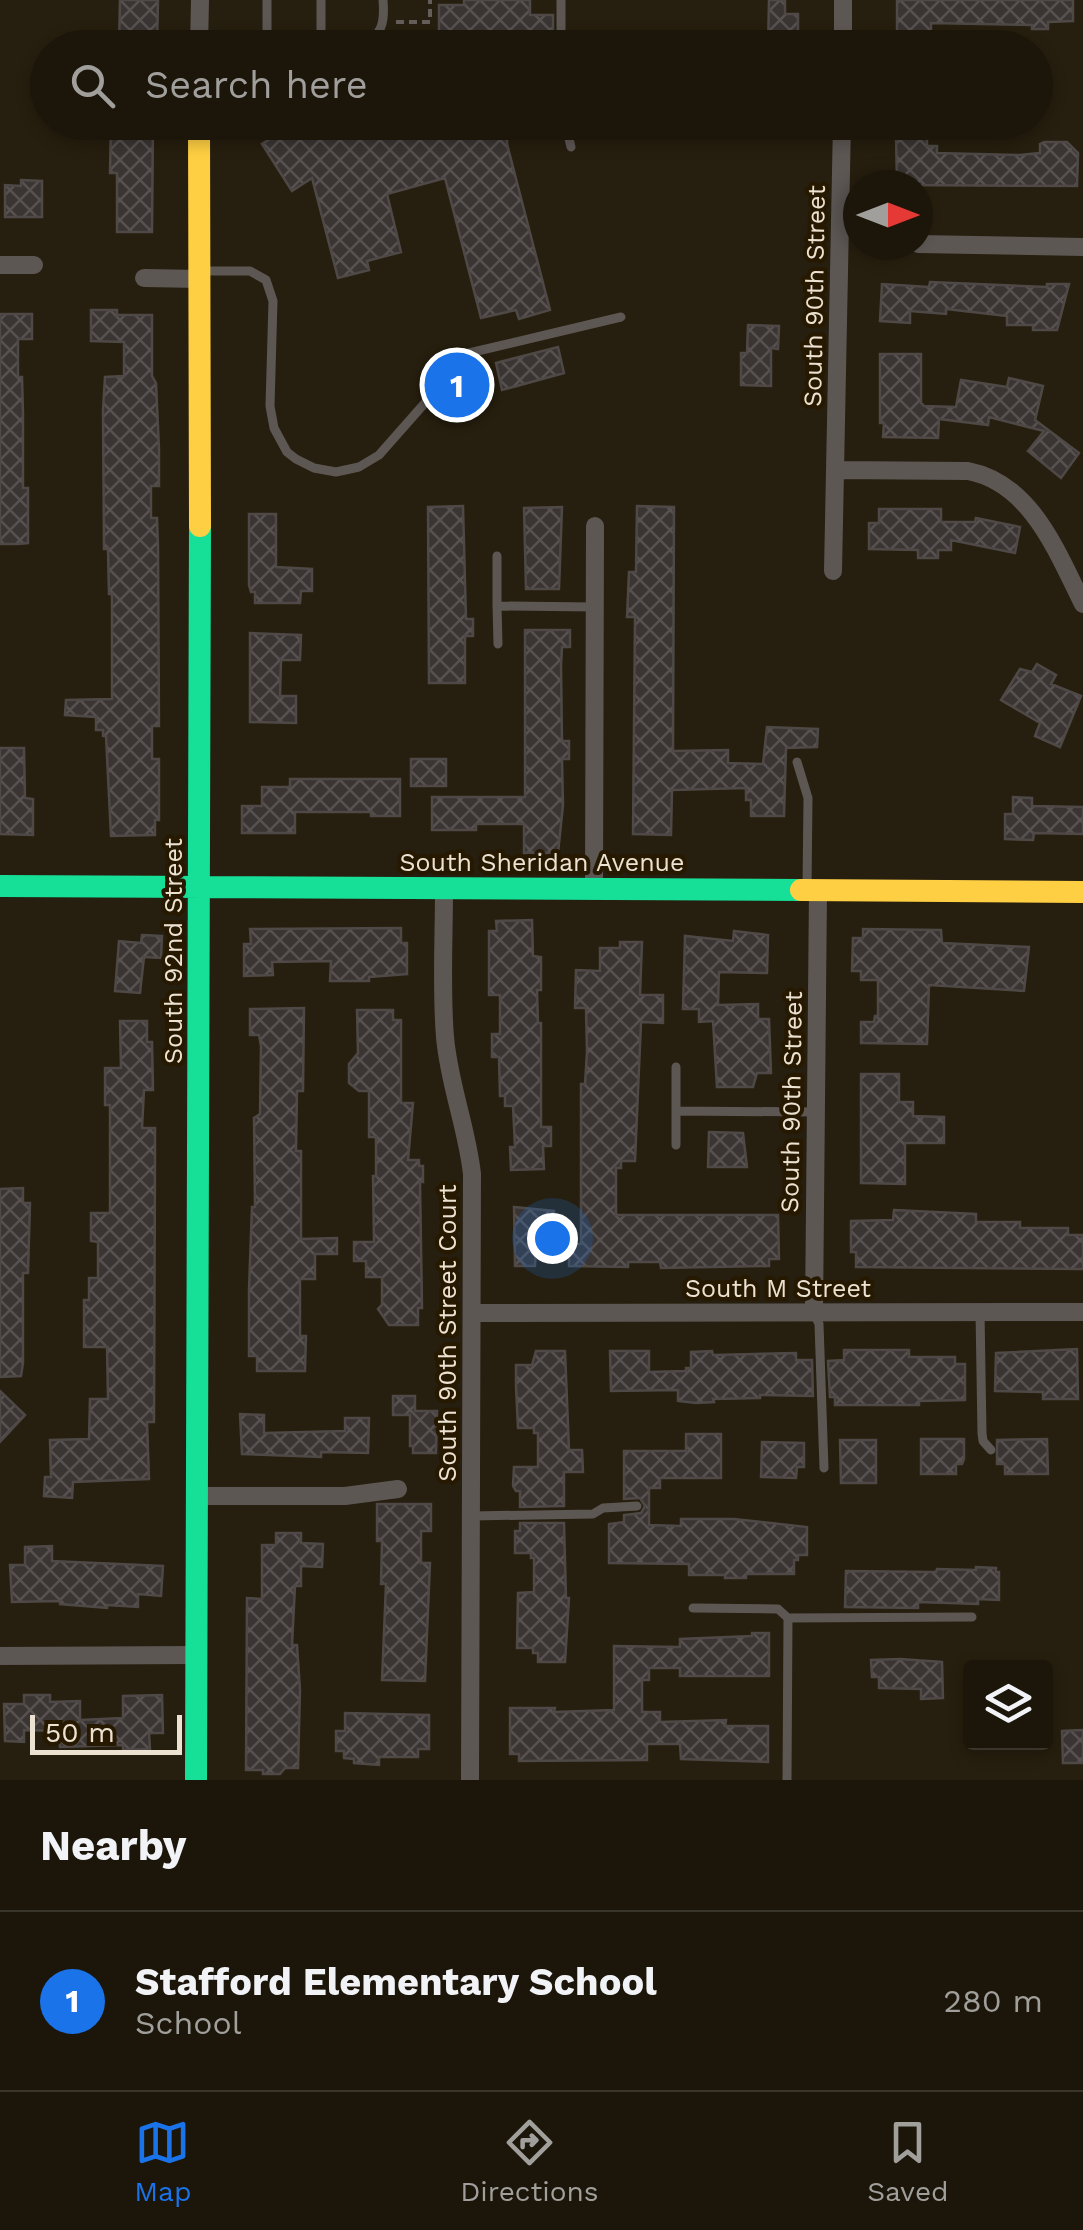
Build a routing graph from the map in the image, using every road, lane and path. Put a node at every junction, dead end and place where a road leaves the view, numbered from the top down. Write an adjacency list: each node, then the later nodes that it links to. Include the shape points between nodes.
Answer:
1 (200, 0): 9 (street)
2 (267, 0): 10 (lane)
3 (321, 0): 11 (lane)
4 (383, 0): 8 (lane)
5 (430, 0): 8 (path, via 430,22)
6 (561, 0): 13 (lane)
7 (843, 0): 14 (street)
8 (385, 22): 12 (lane)
9 (199, 30)
10 (267, 30)
11 (321, 30)
12 (381, 30)
13 (561, 30)
14 (842, 30)
15 (199, 140): 25 (street, South 92nd Street)
16 (569, 140): 18 (lane)
17 (843, 140): 19 (street, South 90th Street)
18 (571, 146)
19 (845, 170)
20 (933, 244): 21 (street)
21 (1083, 247)
22 (848, 260): 28 (street, South 90th Street)
23 (0, 266): 24 (street)
24 (34, 266)
25 (201, 275): 26 (street); 27 (lane, via 250,271 266,280 273,300 274,428 296,458 336,472 379,455 469,353); 38 (street, South 92nd Street)
26 (144, 278)
27 (621, 317)
28 (835, 470): 31 (street, South 90th Street); 32 (street, via 988,474 1032,511)
29 (595, 526): 34 (street)
30 (497, 556): 33 (lane)
31 (832, 570)
32 (1083, 604)
33 (497, 606): 34 (lane); 35 (lane)
34 (595, 607): 40 (street)
35 (498, 644)
36 (797, 762): 41 (lane, via 808,798)
37 (0, 886): 38 (street, South Sheridan Avenue)
38 (201, 888): 39 (street, South Sheridan Avenue); 54 (street, South 92nd Street)
39 (444, 888): 40 (street, South Sheridan Avenue); 49 (street, South 90th Street Court, via 445,1036 472,1174)
40 (594, 890): 41 (street, South Sheridan Avenue)
41 (813, 891): 42 (street, South Sheridan Avenue); 45 (street, South 90th Street)
42 (1083, 892)
43 (676, 1067): 44 (lane)
44 (676, 1111): 45 (lane); 46 (lane)
45 (816, 1112): 50 (street, South 90th Street)
46 (676, 1145)
47 (980, 1312): 48 (street, South M Street); 50 (street, South M Street); 51 (lane, via 982,1433)
48 (1083, 1312)
49 (473, 1313): 50 (street, South M Street); 56 (street, South 90th Street Court)
50 (814, 1313): 52 (lane)
51 (990, 1450)
52 (824, 1468)
53 (398, 1489): 54 (street, via 345,1496)
54 (198, 1496): 60 (street, South 92nd Street)
55 (637, 1506): 56 (lane, via 593,1514)
56 (471, 1516): 63 (street, South 90th Street Court)
57 (693, 1608): 59 (lane, via 778,1610)
58 (972, 1617): 59 (lane)
59 (788, 1618): 64 (lane)
60 (196, 1655): 61 (street); 62 (street, South 92nd Street)
61 (0, 1656)
62 (196, 1780)
63 (470, 1780)
64 (787, 1780)

